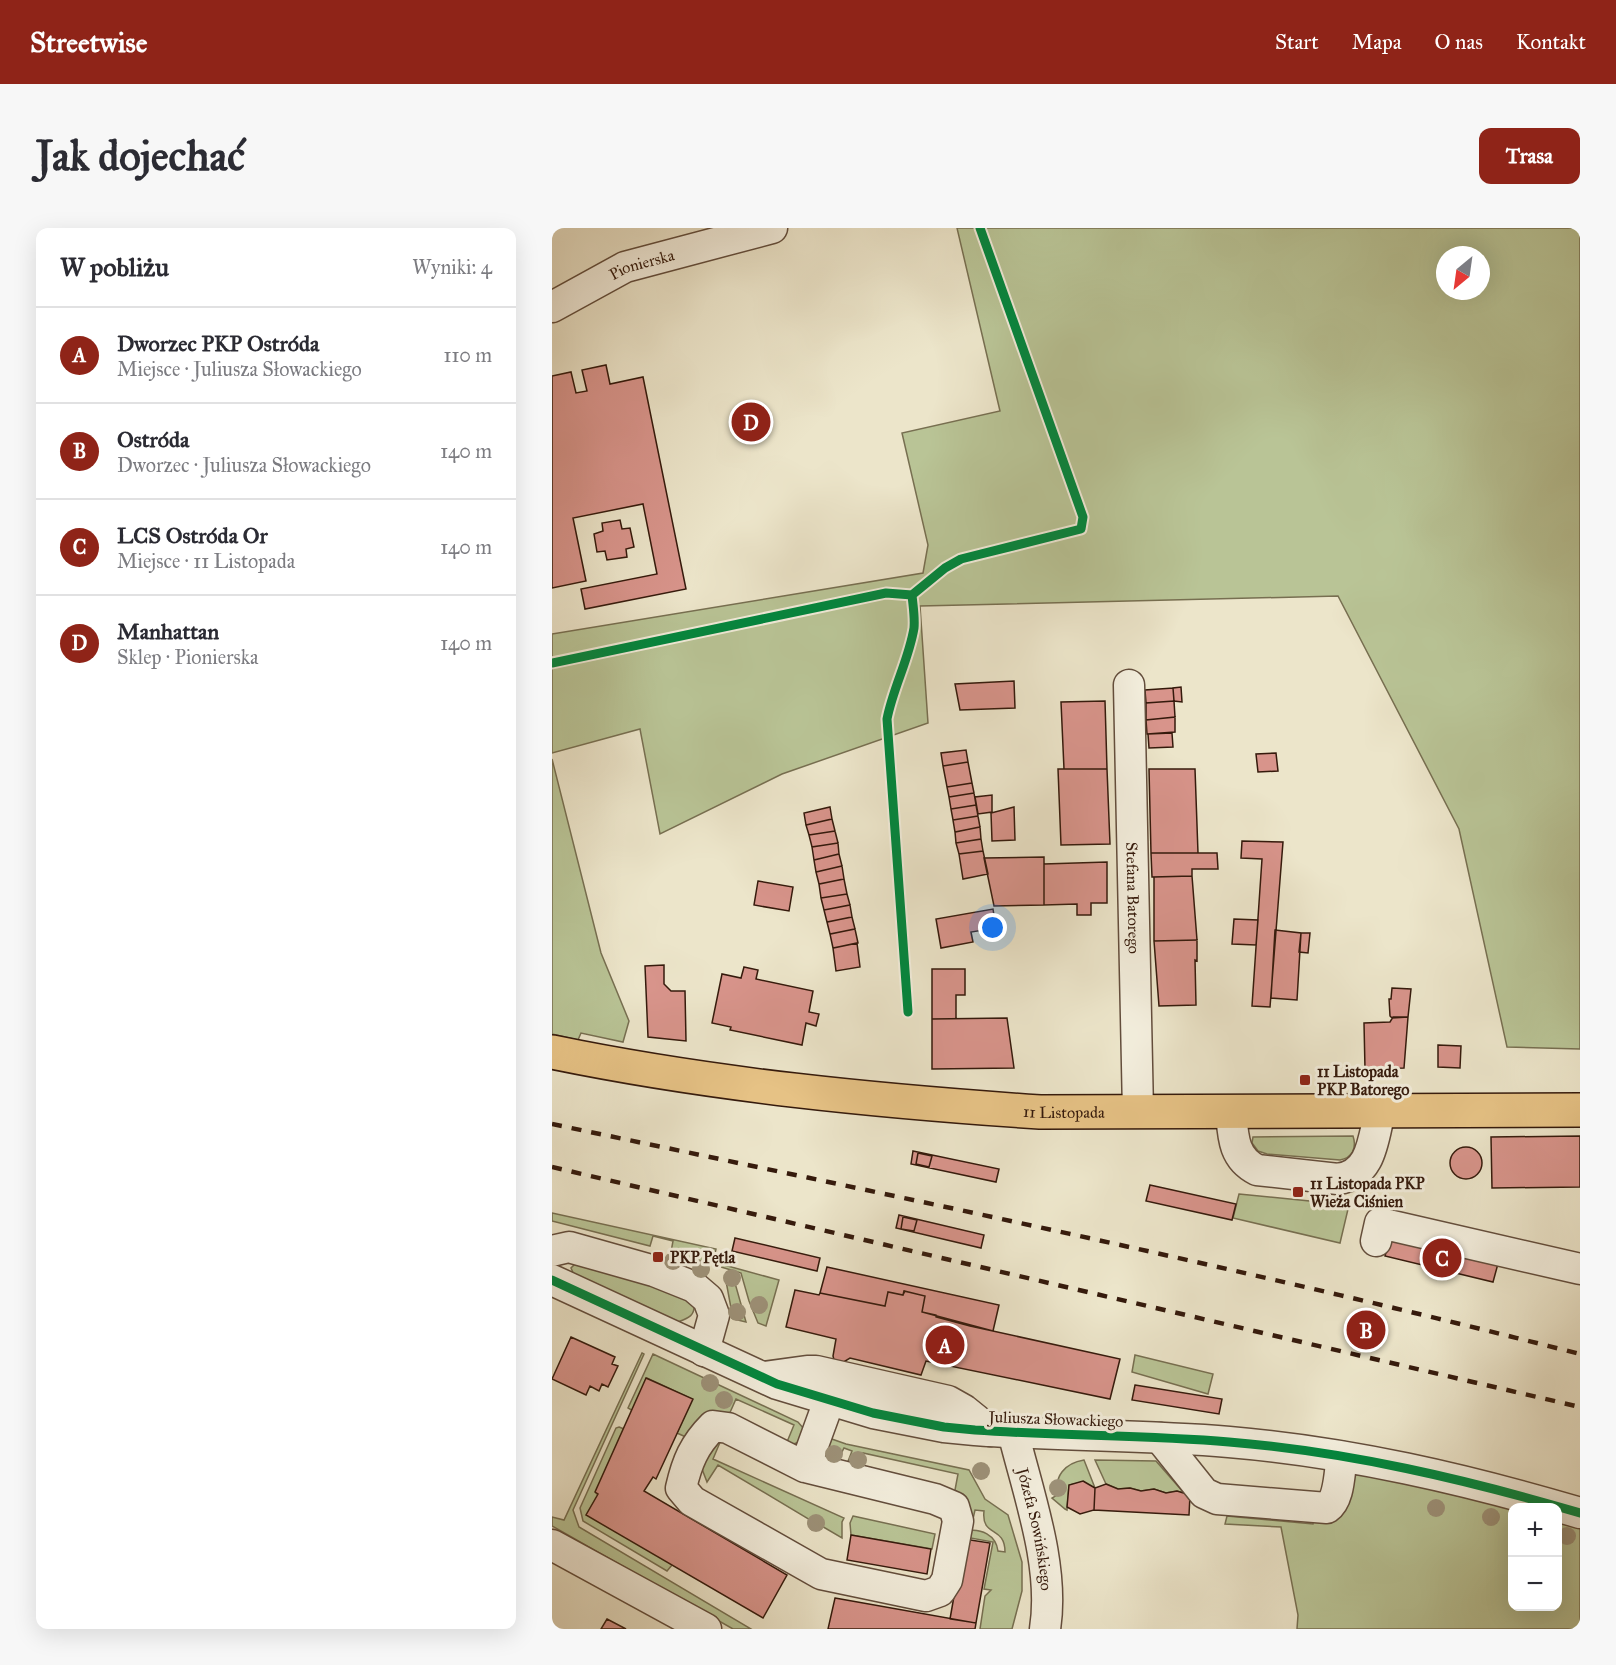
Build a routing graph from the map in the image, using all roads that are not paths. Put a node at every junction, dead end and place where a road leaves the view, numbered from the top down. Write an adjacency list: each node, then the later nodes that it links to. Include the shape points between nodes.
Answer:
1 (772, 228): 2 (street, Pionierska, via 625,267)
2 (552, 307)
3 (1129, 685): 7 (street, Stefana Batorego)
4 (552, 1052): 7 (main road, 11 Listopada, via 674,1073 887,1099 1040,1112)
5 (1580, 1110): 6 (main road, 11 Listopada)
6 (1380, 1111): 8 (main road, 11 Listopada); 8 (street, via 1364,1165 1356,1174 1338,1179 1249,1166 1234,1141)
7 (1138, 1112): 8 (main road, 11 Listopada)
8 (1232, 1112)
9 (1376, 1241): 11 (street, via 1380,1223)
10 (552, 1251): 13 (street, via 569,1247 694,1287 708,1299 714,1315)
11 (1580, 1269)
12 (552, 1280): 13 (street, Juliusza Słowackiego)
13 (704, 1351): 14 (street, Juliusza Słowackiego)
14 (760, 1378): 15 (street, Juliusza Słowackiego); 16 (street, via 816,1371 948,1401)
15 (829, 1401): 16 (street, Juliusza Słowackiego, via 944,1427); 19 (street)
16 (1001, 1432): 17 (street, Juliusza Słowackiego); 23 (street, Józefa Sowińskiego, via 1038,1534 1046,1580)
17 (1160, 1438): 18 (street, Juliusza Słowackiego, via 1257,1445); 18 (street, via 1204,1493 1217,1499 1327,1508 1335,1498)
18 (1342, 1457): 20 (street, Juliusza Słowackiego, via 1452,1477)
19 (805, 1467): 19 (street, via 728,1428 713,1426 699,1440 685,1468 681,1488 692,1501 821,1574 926,1596 940,1591 947,1580 958,1521 954,1507)
20 (1580, 1513)
21 (552, 1545): 22 (street)
22 (706, 1629)
23 (1045, 1629)

